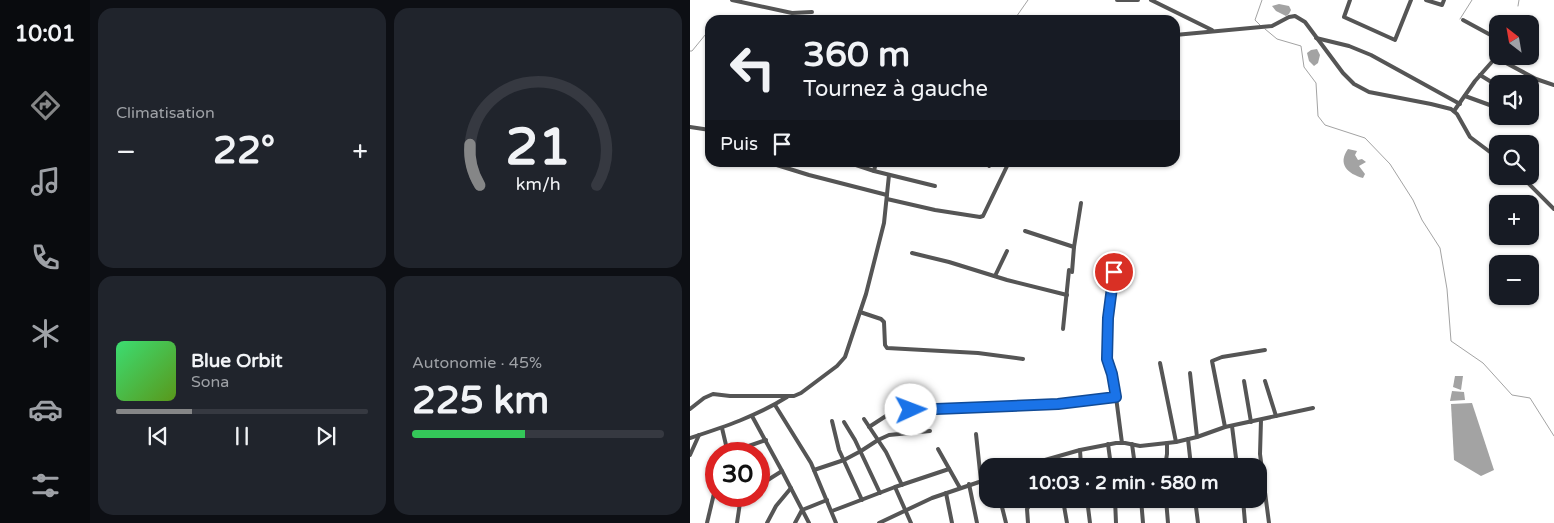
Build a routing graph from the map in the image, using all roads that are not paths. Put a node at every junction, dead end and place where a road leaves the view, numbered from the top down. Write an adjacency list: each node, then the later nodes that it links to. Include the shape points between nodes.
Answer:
1 (732, 0): 9 (street, via 792,13)
2 (1118, 0): 3 (street)
3 (1138, 0)
4 (1151, 0): 11 (street)
5 (1350, 0): 6 (street, via 1344,17 1395,40)
6 (1411, 0)
7 (1426, 0): 8 (street, via 1442,5)
8 (1444, 0)
9 (812, 12)
10 (1463, 20): 13 (street)
11 (1214, 31): 12 (street); 14 (street, via 1272,26 1296,16 1305,22)
12 (1180, 34)
13 (1489, 34)
14 (1316, 38): 21 (street, via 1371,55); 23 (street, via 1343,73 1361,89)
15 (1489, 64): 17 (street)
16 (1512, 65): 19 (street)
17 (1480, 75): 18 (street); 20 (street)
18 (1489, 80)
19 (1554, 85)
20 (1465, 96): 21 (street); 22 (street)
21 (1460, 104): 23 (street)
22 (1489, 105)
23 (1454, 111): 26 (street, via 1470,137)
24 (690, 127): 25 (street)
25 (705, 129)
26 (1489, 151)
27 (783, 167): 35 (street)
28 (860, 167): 31 (street)
29 (875, 167): 31 (street)
30 (1007, 167): 35 (street, via 980,217 935,210)
31 (874, 171): 32 (street)
32 (889, 175): 34 (street); 35 (street)
33 (1531, 185): 37 (street)
34 (935, 186)
35 (887, 197): 45 (street, via 884,223)
36 (1081, 204): 39 (street)
37 (1554, 209)
38 (1025, 231): 39 (street)
39 (1074, 247): 44 (street)
40 (1007, 251): 43 (street)
41 (912, 253): 43 (street)
42 (1114, 272): 54 (street, via 1107,359)
43 (995, 276): 44 (street)
44 (1067, 295): 46 (street)
45 (860, 312): 48 (street, via 884,322 887,348); 53 (street, via 842,362 801,393)
46 (1063, 329)
47 (1265, 350): 68 (street, via 1212,361)
48 (1023, 359)
49 (1160, 363): 81 (street)
50 (1190, 373): 74 (street)
51 (1244, 381): 65 (street)
52 (1264, 381): 60 (street)
53 (787, 397): 55 (street); 57 (street, via 713,394)
54 (1116, 397): 58 (street, via 1058,404); 82 (street)
55 (775, 405): 59 (street); 100 (street)
56 (1313, 408): 60 (street)
57 (690, 409)
58 (911, 410): 67 (street, via 889,414); 71 (street)
59 (752, 416): 69 (street); 77 (street)
60 (1276, 416): 62 (street)
61 (864, 419): 67 (street)
62 (1261, 420): 65 (street); 146 (street, via 1260,454)
63 (832, 421): 97 (street)
64 (844, 422): 88 (street)
65 (1251, 422): 66 (street)
66 (1232, 426): 68 (street); 96 (street)
67 (869, 427): 78 (street)
68 (1225, 427): 74 (street)
69 (722, 428): 73 (street); 79 (street)
70 (930, 431): 71 (street)
71 (913, 433): 78 (street, via 889,435)
72 (976, 434): 98 (street)
73 (699, 435): 75 (street); 89 (street)
74 (1197, 437): 76 (street)
75 (690, 438)
76 (1188, 439): 81 (street); 95 (street)
77 (766, 440): 80 (street); 101 (street)
78 (878, 440): 88 (street); 105 (street)
79 (725, 442)
80 (760, 442)
81 (1176, 442): 83 (street)
82 (1122, 443): 84 (street); 85 (street)
83 (1167, 443): 85 (street); 94 (street)
84 (1108, 444): 87 (street); 92 (street)
85 (1132, 444): 93 (street)
86 (938, 449): 99 (street)
87 (1080, 450): 90 (street); 91 (street)
88 (861, 451): 97 (street); 109 (street)
89 (690, 455)
90 (1052, 458)
91 (1080, 458)
92 (1110, 458)
93 (1134, 458)
94 (1166, 458)
95 (1191, 458)
96 (1236, 458)
97 (844, 460): 100 (street); 112 (street)
98 (979, 462)
99 (950, 469): 105 (street); 108 (street)
100 (814, 470): 111 (street)
101 (782, 471): 102 (street); 107 (street)
102 (770, 479)
103 (979, 482): 104 (street)
104 (969, 484): 108 (street); 136 (street)
105 (902, 485): 106 (street)
106 (895, 487): 109 (street); 126 (street)
107 (791, 488): 124 (street); 129 (street)
108 (960, 488): 110 (street)
109 (880, 493): 112 (street)
110 (946, 493): 126 (street); 135 (street)
111 (827, 500): 124 (street); 125 (street)
112 (862, 500): 125 (street)
113 (711, 507): 127 (street)
114 (740, 507): 128 (street)
115 (1002, 508): 137 (street)
116 (1028, 508): 138 (street)
117 (1065, 508): 139 (street)
118 (1089, 508): 140 (street)
119 (1115, 508): 141 (street)
120 (1142, 508): 142 (street)
121 (1167, 508): 143 (street)
122 (1197, 508): 144 (street)
123 (1244, 508): 145 (street)
124 (802, 510): 130 (street); 131 (street)
125 (832, 511): 132 (street)
126 (905, 511): 133 (street); 134 (street)
127 (707, 523)
128 (737, 523)
129 (767, 523)
130 (795, 523)
131 (809, 523)
132 (836, 523)
133 (879, 523)
134 (911, 523)
135 (952, 523)
136 (977, 523)
137 (1006, 523)
138 (1028, 523)
139 (1066, 523)
140 (1090, 523)
141 (1116, 523)
142 (1143, 523)
143 (1168, 523)
144 (1198, 523)
145 (1245, 523)
146 (1269, 523)

